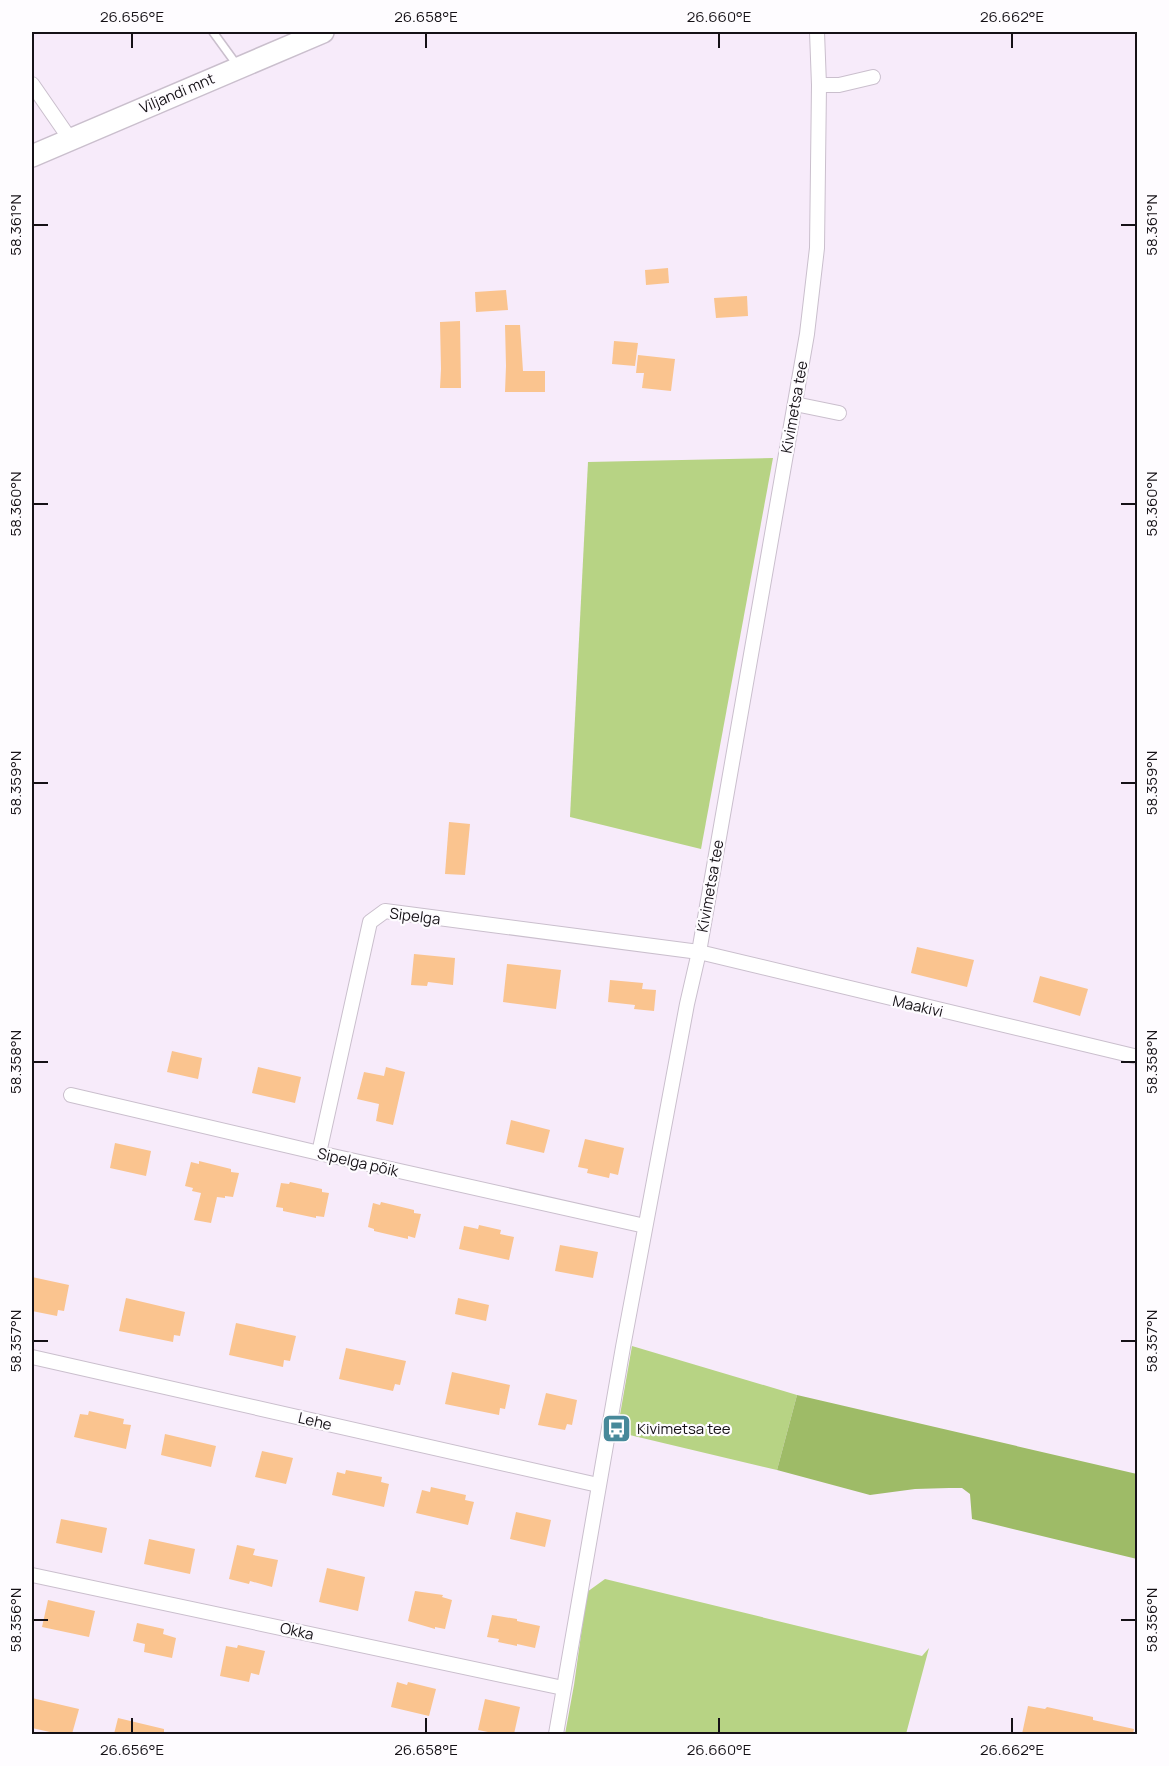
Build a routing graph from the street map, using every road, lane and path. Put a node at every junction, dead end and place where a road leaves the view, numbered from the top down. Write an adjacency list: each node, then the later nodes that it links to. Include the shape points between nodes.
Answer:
1 (213, 32): 4 (lane)
2 (323, 32): 4 (main road, Viljandi mnt)
3 (817, 32): 7 (street, Kivimetsa tee)
4 (238, 67): 8 (main road, Viljandi mnt)
5 (873, 77): 7 (street)
6 (32, 84): 8 (street)
7 (819, 86): 10 (street, Kivimetsa tee, via 817,248)
8 (70, 139): 9 (main road, Viljandi mnt)
9 (32, 156)
10 (795, 404): 11 (street); 12 (street, Kivimetsa tee)
11 (839, 413)
12 (699, 952): 13 (street, Maakivi); 15 (street, Sipelga, via 385,911 370,922); 16 (street, Kivimetsa tee)
13 (1137, 1057)
14 (71, 1095): 15 (street, Sipelga põik)
15 (320, 1153): 16 (street, Sipelga põik)
16 (645, 1226): 18 (street, Kivimetsa tee)
17 (32, 1357): 18 (street, Lehe)
18 (598, 1485): 20 (street, Kivimetsa tee)
19 (32, 1575): 20 (street, Okka)
20 (563, 1688): 21 (street, Kivimetsa tee)
21 (556, 1734)

